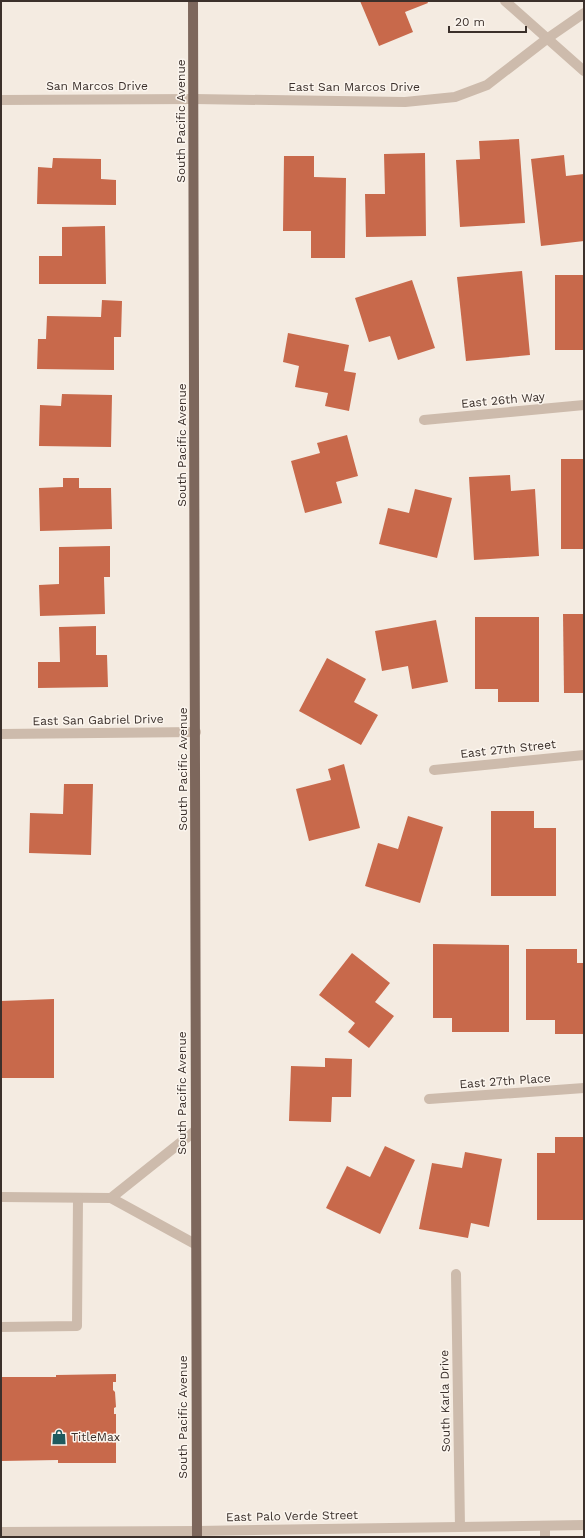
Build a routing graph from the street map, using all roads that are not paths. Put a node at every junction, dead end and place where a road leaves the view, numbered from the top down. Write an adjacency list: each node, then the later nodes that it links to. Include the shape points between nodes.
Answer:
1 (193, 1): 6 (main road, South Pacific Avenue)
2 (505, 1): 4 (street)
3 (584, 13): 4 (street, East San Marcos Drive)
4 (548, 38): 5 (street); 6 (street, East San Marcos Drive, via 487,85 455,97 405,102)
5 (584, 71)
6 (194, 99): 7 (street, San Marcos Drive); 10 (main road, South Pacific Avenue)
7 (1, 100)
8 (584, 405): 9 (street, East 26th Way)
9 (424, 420)
10 (196, 732): 11 (street, East San Gabriel Drive); 16 (main road, South Pacific Avenue)
11 (1, 734)
12 (584, 755): 13 (street, East 27th Street)
13 (434, 770)
14 (584, 1088): 15 (street, East 27th Place)
15 (429, 1099)
16 (195, 1131): 19 (street); 20 (main road, South Pacific Avenue)
17 (1, 1197): 18 (street)
18 (78, 1198): 19 (street); 22 (street, via 77,1326)
19 (111, 1198): 20 (street)
20 (195, 1244): 27 (main road, South Pacific Avenue)
21 (456, 1274): 25 (street, South Karla Drive)
22 (1, 1327)
23 (584, 1525): 24 (street, East Palo Verde Street)
24 (545, 1526): 25 (street, East Palo Verde Street); 28 (street)
25 (460, 1527): 27 (street, East Palo Verde Street)
26 (1, 1532): 27 (street, East Palo Verde Street)
27 (197, 1534)
28 (545, 1537)

